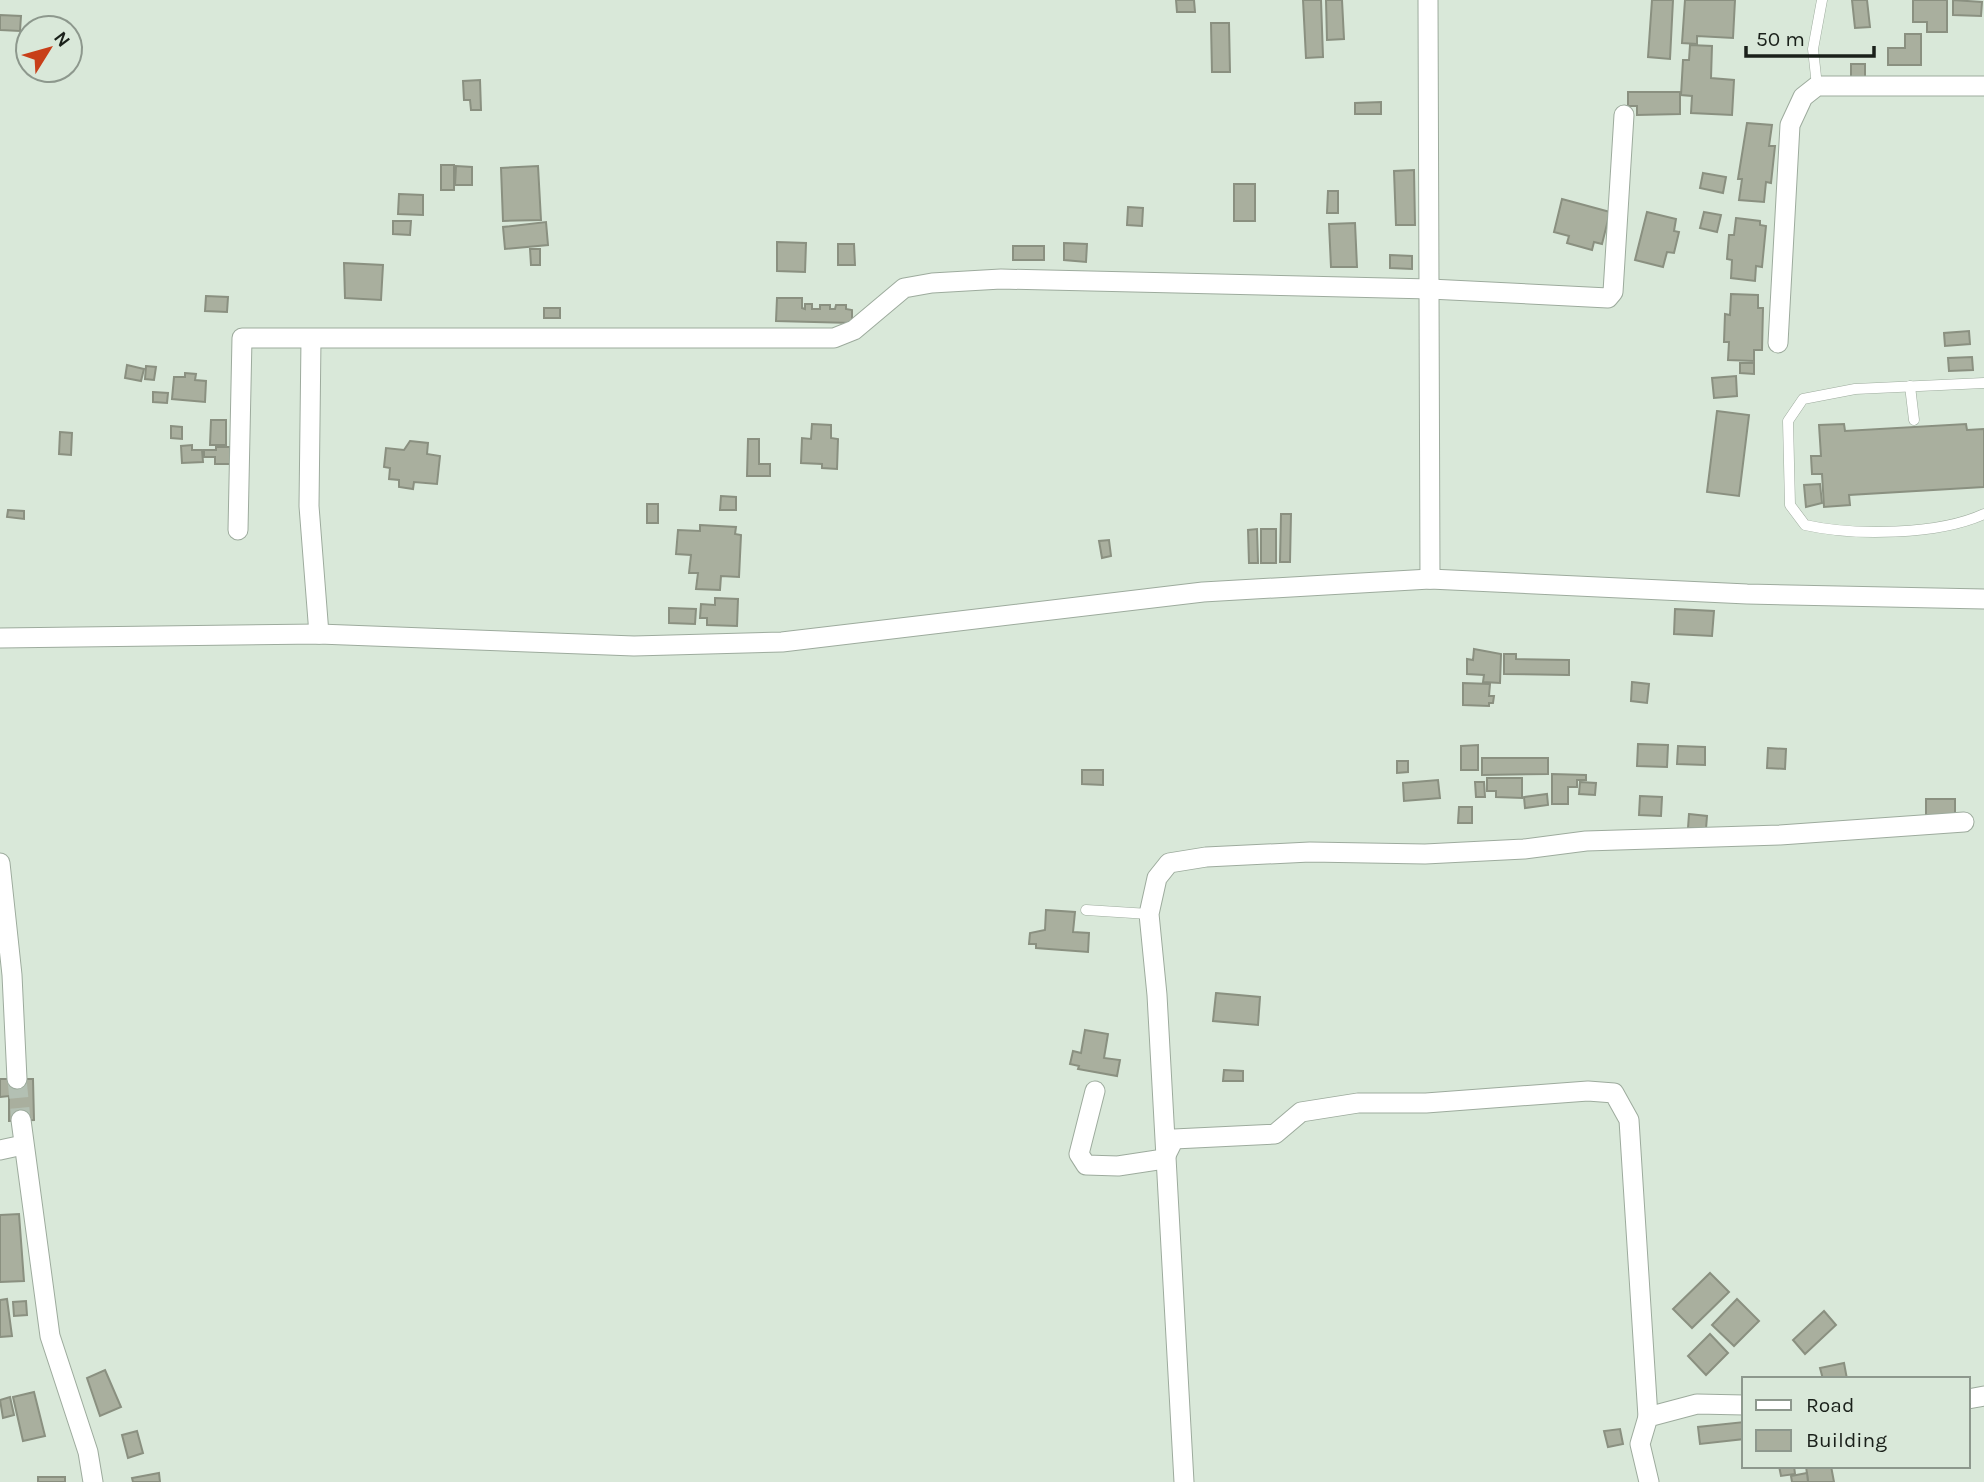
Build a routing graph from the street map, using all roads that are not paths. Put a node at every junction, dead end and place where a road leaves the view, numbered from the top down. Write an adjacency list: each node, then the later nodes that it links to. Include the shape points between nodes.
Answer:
1 (1428, 0): 6 (street)
2 (1822, 0): 3 (lane, via 1813,49)
3 (1816, 86): 4 (street); 8 (street, via 1803,97 1790,125)
4 (1984, 86)
5 (1624, 116): 6 (street, via 1608,298)
6 (1430, 289): 7 (street, via 1001,279 904,289 854,330 834,338); 14 (street)
7 (311, 339): 13 (street, via 242,338); 16 (street, via 309,506)
8 (1778, 343)
9 (1984, 383): 10 (lane)
10 (1909, 386): 11 (lane); 12 (lane, via 1855,389 1803,399 1788,421 1790,505 1805,525 1827,530 1904,530 1962,524)
11 (1914, 420)
12 (1984, 514)
13 (238, 530)
14 (1430, 579): 15 (street, via 1747,594); 16 (street, via 1203,592 782,642 634,646)
15 (1984, 599)
16 (319, 634): 17 (street)
17 (0, 638)
18 (1964, 822): 21 (street, via 1425,854 1310,852 1206,857 1169,863 1157,878)
19 (0, 863): 22 (street, via 12,975)
20 (1086, 910): 21 (lane)
21 (1149, 914): 27 (street)
22 (16, 1079)
23 (1095, 1091): 27 (street, via 1079,1154 1086,1165)
24 (21, 1120): 25 (street)
25 (23, 1145): 26 (street); 30 (street, via 50,1336 88,1452)
26 (0, 1150)
27 (1164, 1159): 29 (street, via 1174,1139 1275,1134 1301,1112 1358,1103 1614,1093 1629,1120); 31 (street)
28 (1742, 1405): 29 (street, via 1697,1404)
29 (1648, 1417): 32 (street, via 1640,1444)
30 (93, 1482)
31 (1184, 1482)
32 (1649, 1482)

